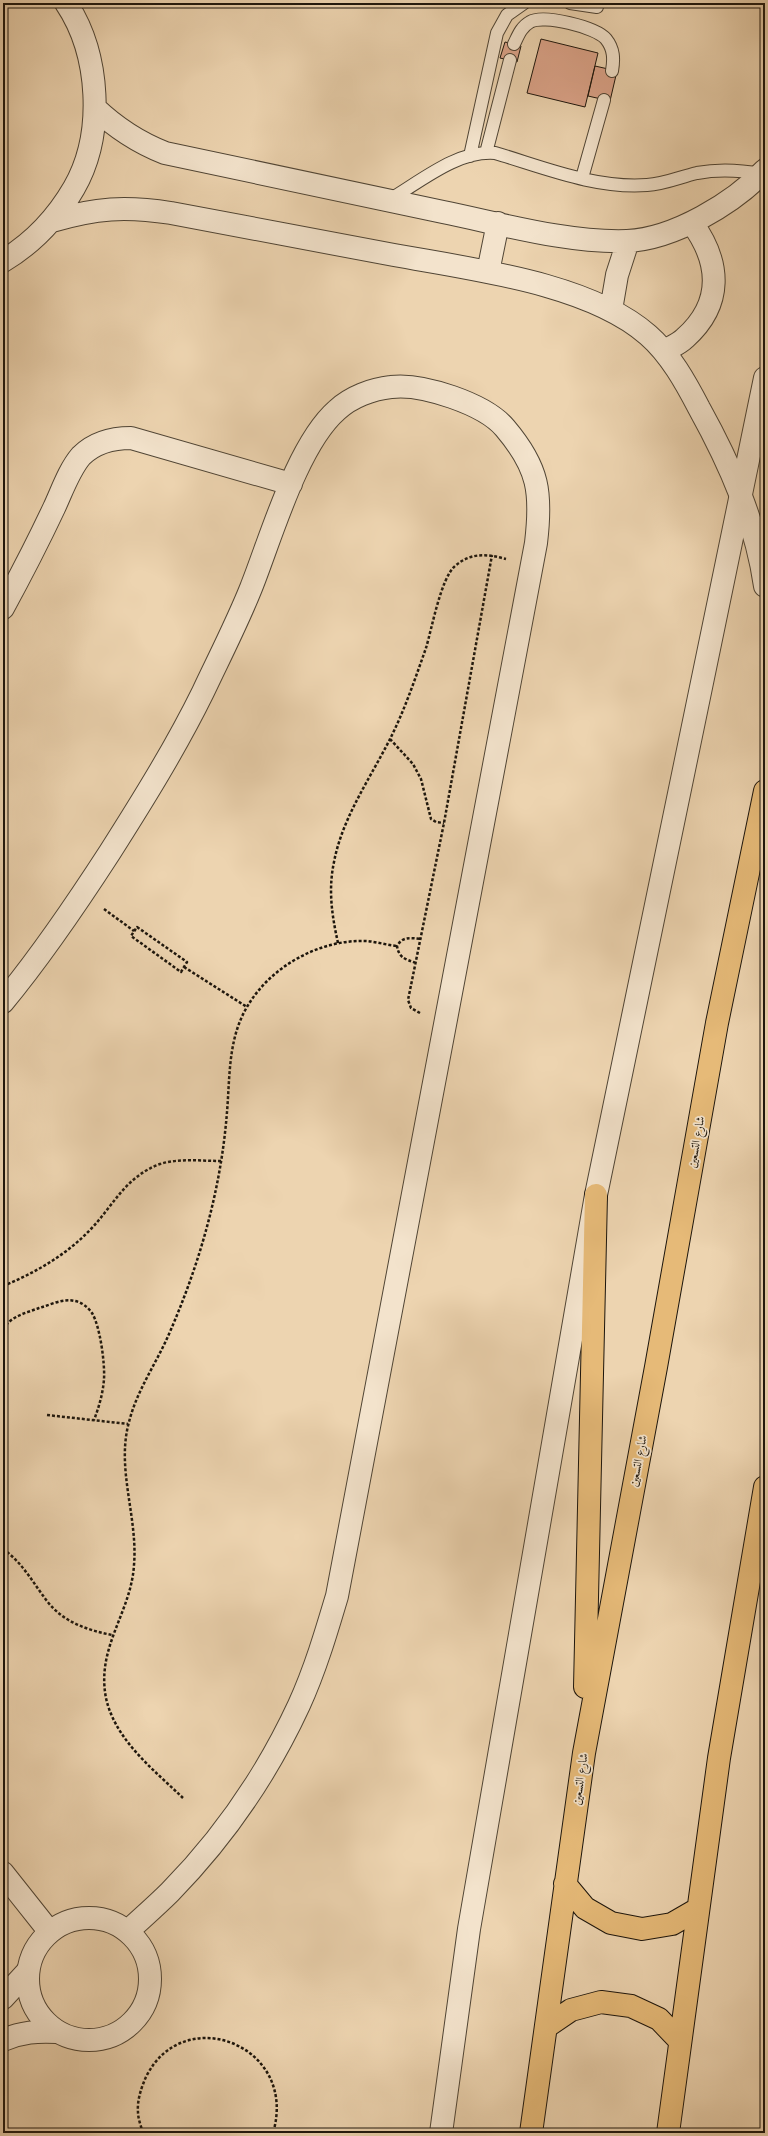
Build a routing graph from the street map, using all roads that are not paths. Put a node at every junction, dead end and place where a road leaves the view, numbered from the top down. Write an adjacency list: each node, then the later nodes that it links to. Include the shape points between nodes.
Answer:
1 (66, 3): 9 (street, via 76,18 91,62)
2 (524, 3): 11 (lane, via 507,15 497,33)
3 (570, 3): 4 (lane)
4 (598, 8)
5 (514, 44): 7 (lane, via 521,30 530,22 542,18 555,20 605,37 613,52)
6 (510, 60): 10 (lane)
7 (612, 71)
8 (604, 100): 13 (lane)
9 (95, 108): 14 (street, via 127,135 145,146 165,153); 15 (street, via 90,148 75,187)
10 (486, 153): 11 (lane); 13 (lane, via 495,153)
11 (470, 156): 14 (lane, via 446,166)
12 (763, 172): 13 (lane, via 712,171 672,181 622,186); 17 (street, via 728,201)
13 (582, 178)
14 (389, 200): 16 (street)
15 (52, 221): 19 (street, via 24,248); 20 (street, via 99,209 147,209)
16 (498, 223): 18 (street, via 563,236); 20 (street)
17 (692, 224): 18 (street); 22 (street, via 704,240 712,261 714,283 709,304 699,324)
18 (628, 241): 21 (street, via 616,275)
19 (3, 261)
20 (488, 272): 21 (street, via 570,294)
21 (611, 310): 22 (street, via 649,335)
22 (664, 351): 25 (street, via 687,385)
23 (765, 378): 25 (street)
24 (291, 484): 27 (street, via 131,438 112,438 95,445 81,457 71,473); 29 (street, via 250,591 202,694 146,795 83,893); 36 (street, via 318,430 338,408 364,393 393,386 423,389 473,405 501,423 522,448 536,478 540,511 532,565 337,1596 321,1651 300,1704 243,1804 209,1849 170,1892)
25 (741, 493): 26 (street, via 762,564); 30 (street)
26 (765, 586)
27 (3, 608)
28 (765, 791): 32 (main road, شارع التسعين, via 717,1023)
29 (3, 1002)
30 (596, 1195): 32 (main road); 44 (street, via 469,1929)
31 (765, 1487): 35 (main road, via 719,1758)
32 (584, 1753): 34 (main road, شارع التسعين)
33 (3, 1873): 37 (street)
34 (565, 1884): 35 (main road, via 585,1908 611,1923 626,1926 642,1929 672,1924); 40 (main road, شارع التسعين)
35 (698, 1909): 43 (main road)
36 (128, 1930): 37 (street, via 102,1918 74,1919); 41 (street, via 143,1948 150,1970 150,1993 140,2014 124,2030 102,2039 79,2039)
37 (49, 1931): 38 (street, via 34,1950)
38 (27, 1972): 39 (street); 41 (street, via 30,1995 40,2016)
39 (3, 1998)
40 (546, 2027): 43 (main road, via 571,2010 601,2002 631,2006 659,2018); 45 (main road, شارع التسعين)
41 (58, 2032): 42 (street, via 19,2033)
42 (3, 2040)
43 (680, 2041): 46 (main road)
44 (440, 2133)
45 (531, 2133)
46 (668, 2133)

